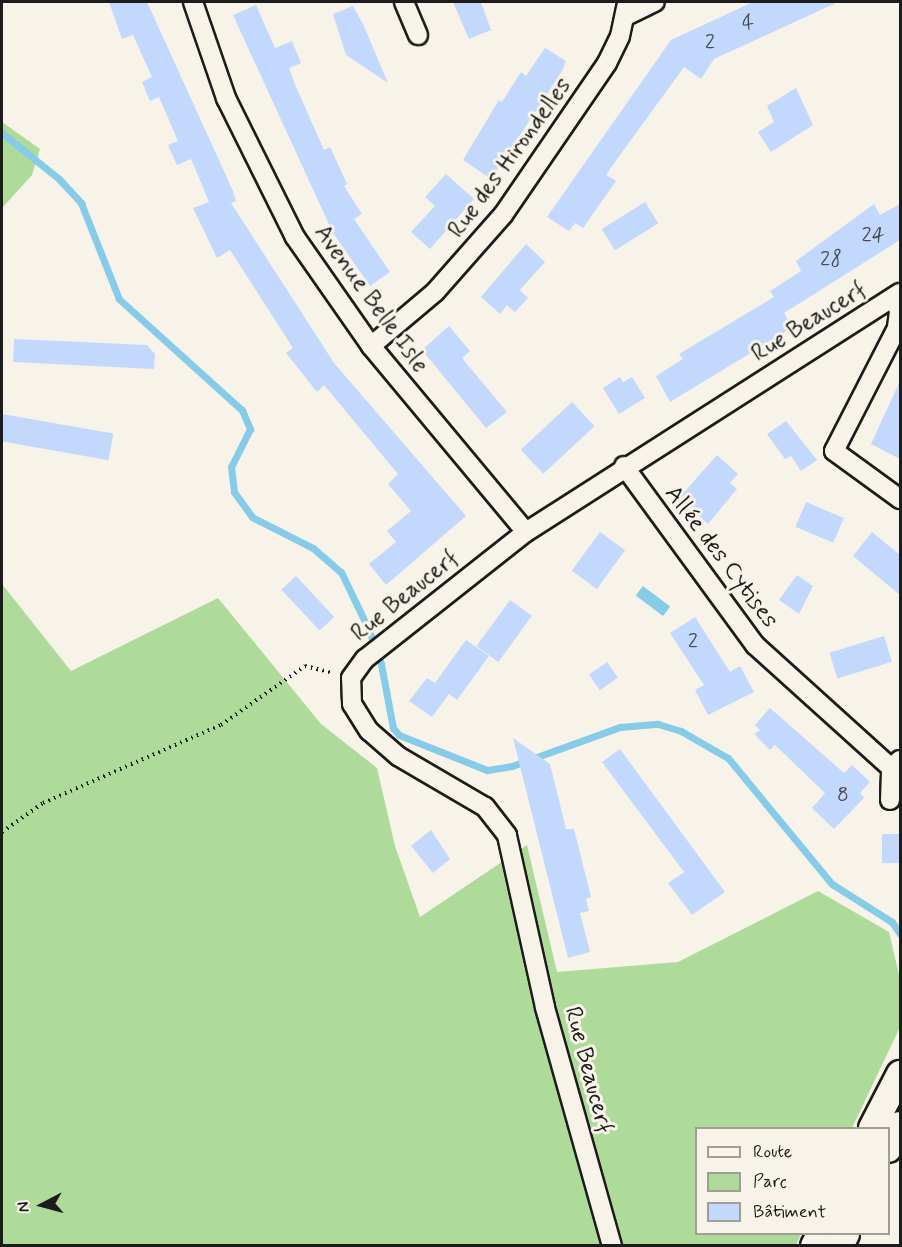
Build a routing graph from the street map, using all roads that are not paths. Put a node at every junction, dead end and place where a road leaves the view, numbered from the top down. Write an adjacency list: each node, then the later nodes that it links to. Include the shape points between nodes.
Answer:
1 (194, 2): 7 (street, Avenue Belle Isle, via 226,98 279,208 328,289)
2 (404, 2): 5 (street)
3 (655, 2): 4 (street)
4 (627, 9): 7 (street, Rue des Hirondelles, via 608,63 503,215 435,292)
5 (418, 35)
6 (897, 295): 8 (street, Rue Beaucerf); 9 (street, Rue Beaucerf, via 897,328 834,451)
7 (371, 346): 10 (street, Avenue Belle Isle)
8 (624, 466): 10 (street, Rue Beaucerf); 11 (street, Allée des Cytises, via 755,645)
9 (900, 499)
10 (526, 532): 17 (street, Rue Beaucerf, via 365,659 351,678 352,704 369,731 398,756 485,807 507,836 545,1007)
11 (896, 764): 12 (street, Allée des Cytises)
12 (890, 800)
13 (900, 1074): 15 (main road)
14 (900, 1125): 16 (main road)
15 (873, 1127)
16 (890, 1145)
17 (612, 1245)

